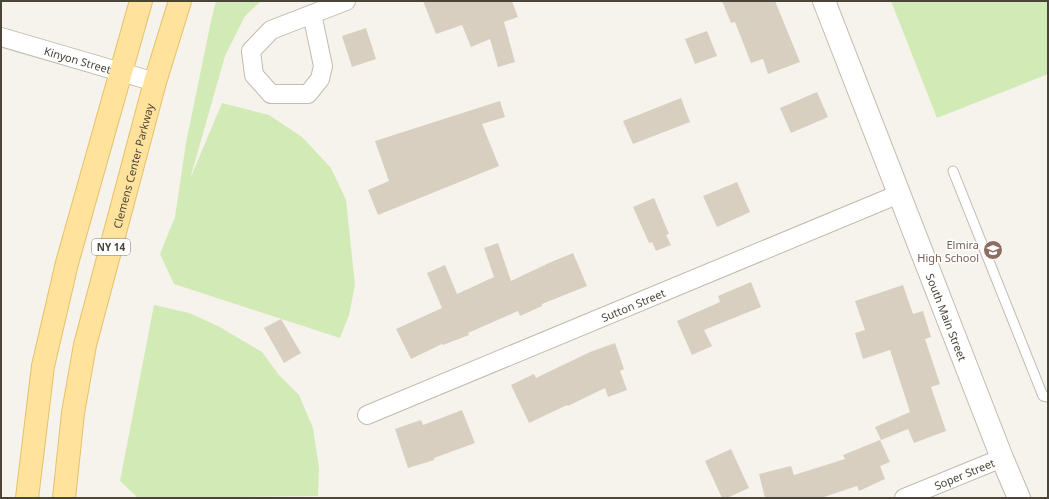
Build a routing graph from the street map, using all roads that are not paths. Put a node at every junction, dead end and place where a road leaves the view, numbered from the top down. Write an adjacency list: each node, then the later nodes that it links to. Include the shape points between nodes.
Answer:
1 (141, 1): 7 (main road)
2 (180, 1): 8 (main road, Clemens Center Parkway / NY 14)
3 (346, 1): 5 (street)
4 (824, 1): 10 (street, South Main Street)
5 (312, 14): 5 (street, via 271,30 251,51 254,75 271,94 308,94 320,79 323,66)
6 (1, 38): 7 (street, Kinyon Street)
7 (120, 73): 8 (street, Kinyon Street); 14 (main road, via 67,263 44,366)
8 (155, 82): 15 (main road, Clemens Center Parkway / NY 14, via 85,345 73,413)
9 (953, 171): 11 (lane, via 1043,396)
10 (899, 194): 12 (street, Sutton Street); 13 (street, South Main Street)
11 (1048, 397)
12 (367, 414)
13 (1002, 458): 16 (street, Soper Street); 17 (street, South Main Street)
14 (27, 498)
15 (64, 498)
16 (904, 498)
17 (1019, 498)

